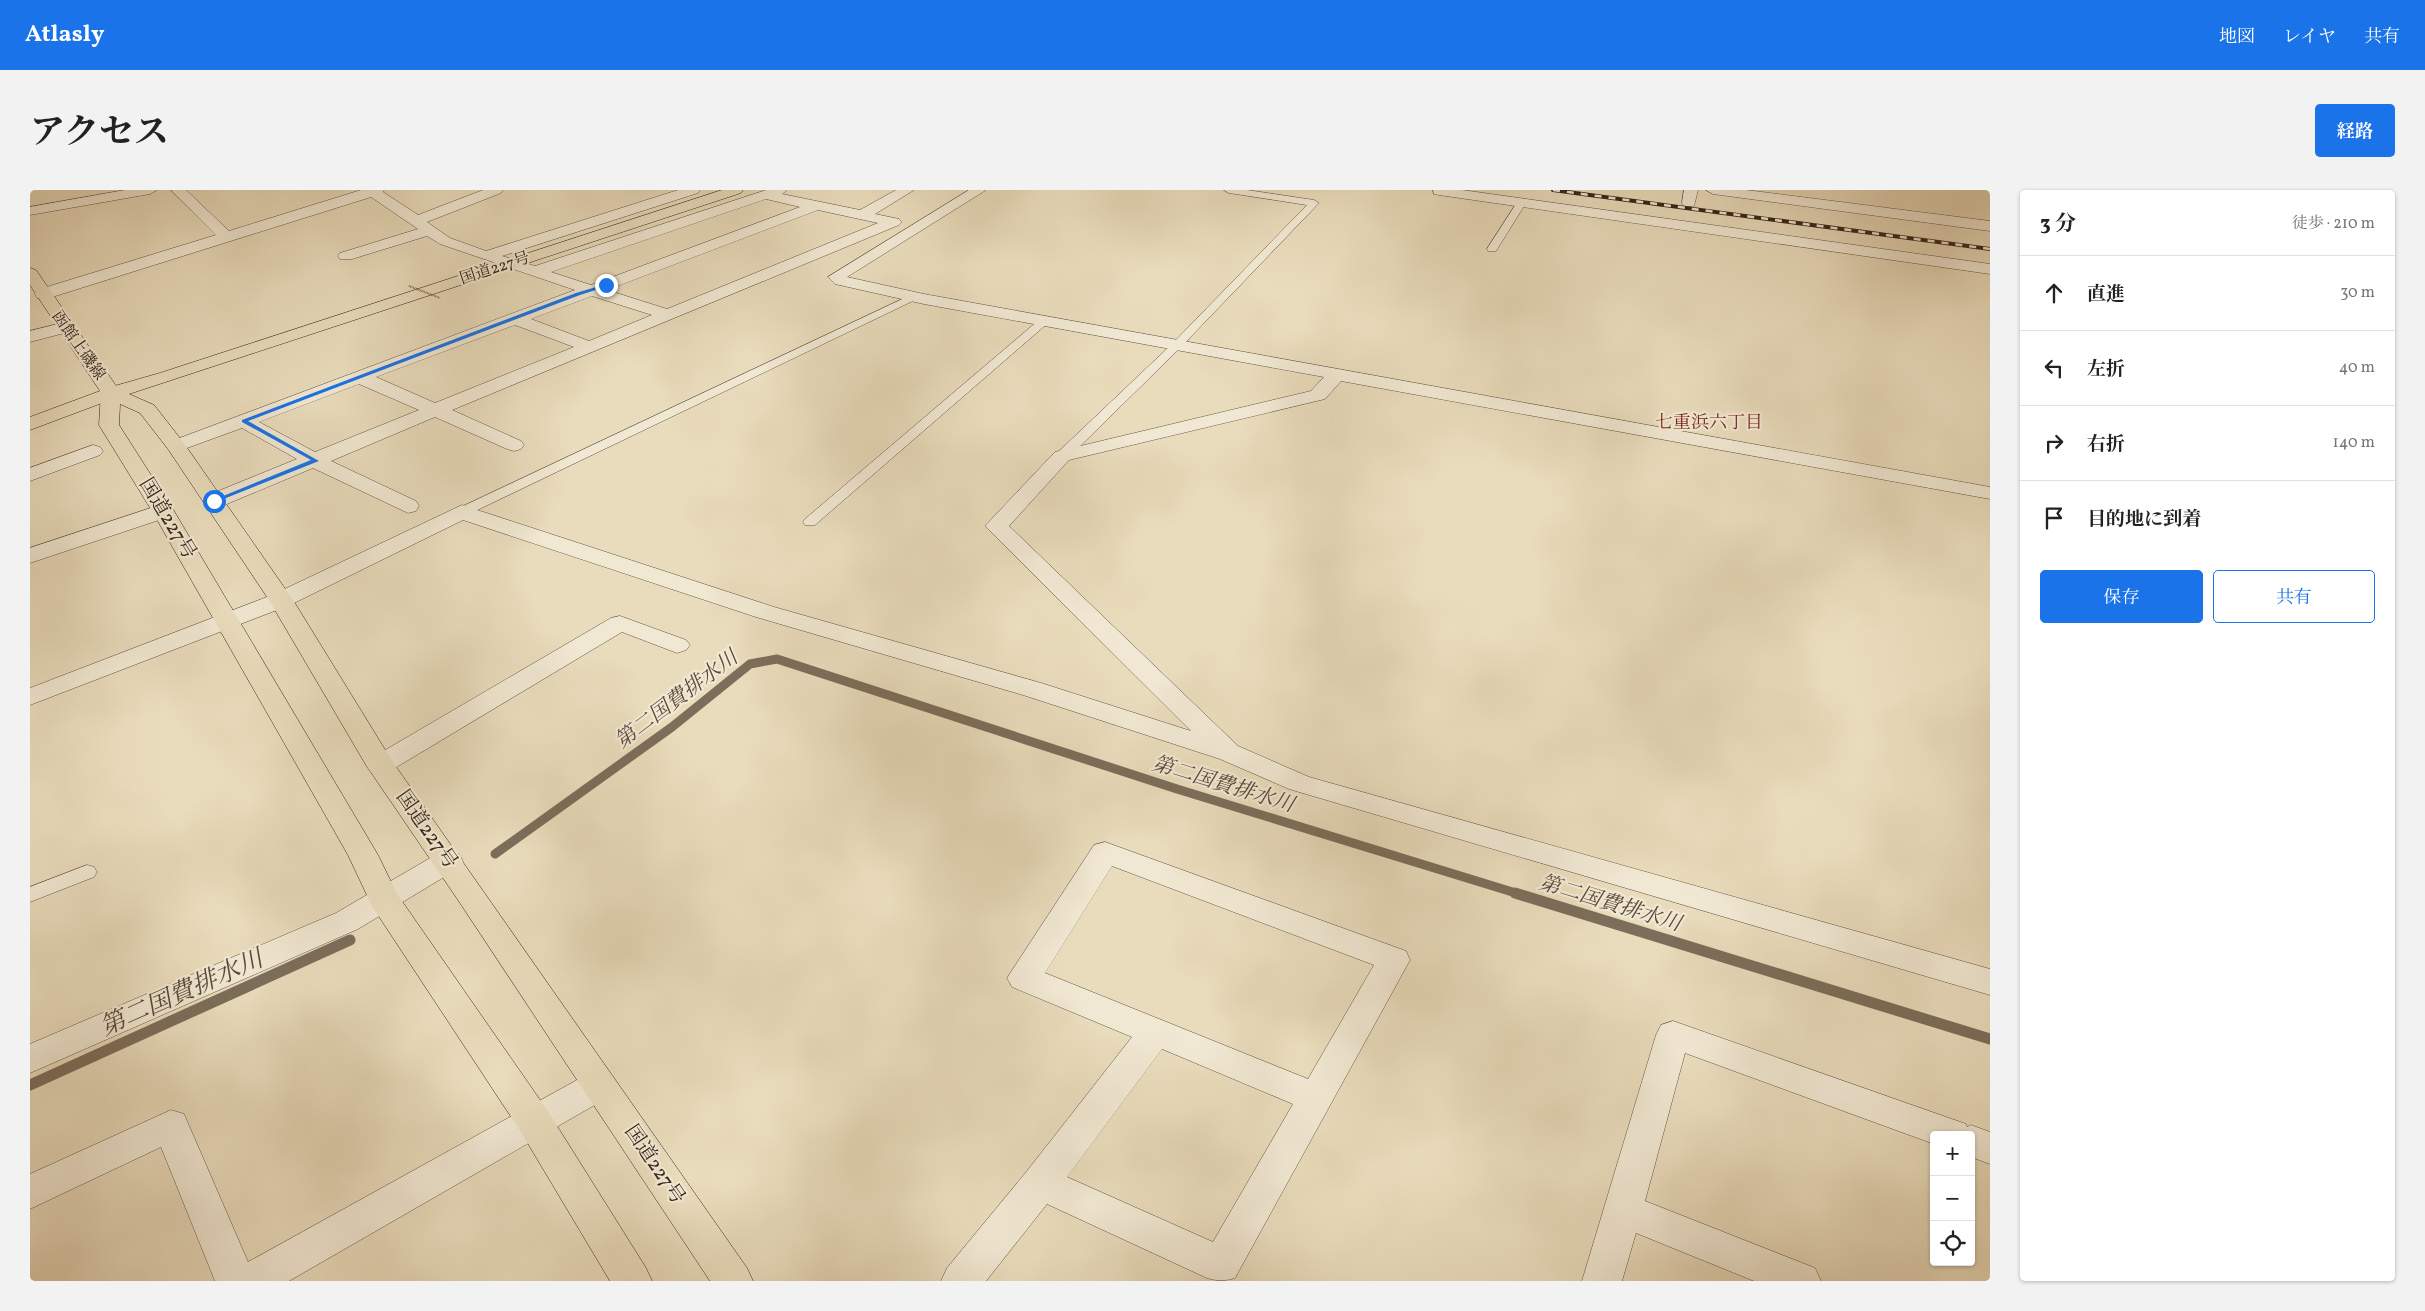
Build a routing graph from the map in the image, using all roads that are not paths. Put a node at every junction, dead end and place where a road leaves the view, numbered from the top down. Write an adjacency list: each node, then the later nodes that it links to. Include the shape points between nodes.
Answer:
1 (150, 190): 15 (street)
2 (178, 190): 20 (street)
3 (496, 190): 17 (street)
4 (736, 190): 24 (main road, 国道227号)
5 (907, 190): 16 (street)
6 (979, 190): 30 (street, via 836,277)
7 (1229, 190): 36 (lane, via 1314,203)
8 (1713, 190): 18 (street)
9 (372, 191): 17 (street); 20 (street)
10 (684, 191): 23 (street)
11 (1439, 191): 13 (street)
12 (773, 192): 14 (street); 26 (street)
13 (1521, 203): 21 (lane); 25 (street)
14 (816, 206): 16 (street); 28 (street)
15 (30, 211)
16 (862, 215): 31 (street, via 894,222)
17 (416, 221): 19 (street)
18 (1990, 226)
19 (430, 230): 22 (street); 23 (street, via 446,241)
20 (225, 236): 29 (street)
21 (1492, 249)
22 (346, 256)
23 (486, 256): 24 (street)
24 (510, 264): 26 (street); 40 (main road, 国道227号)
25 (1990, 269)
26 (537, 271): 28 (street)
27 (30, 273): 29 (main road, 函館上磯線)
28 (591, 289): 31 (street); 32 (street)
29 (43, 294): 34 (main road, 函館上磯線)
30 (913, 297): 33 (street); 55 (lane)
31 (668, 315): 37 (street)
32 (513, 318): 37 (street); 39 (street)
33 (1044, 321): 36 (street); 56 (lane)
34 (66, 326): 35 (street); 40 (main road, 函館上磯線)
35 (30, 337)
36 (1176, 346): 38 (street); 48 (lane)
37 (590, 347): 41 (street)
38 (1337, 374): 48 (street, via 1318,395); 51 (street)
39 (360, 377): 41 (street); 43 (street)
40 (111, 393): 42 (main road, 函館上磯線); 44 (main road, 函館上磯線); 46 (main road, 国道227号, via 147,409); 54 (main road, 国道227号, via 109,425)
41 (436, 411): 45 (street); 49 (street)
42 (30, 415)
43 (244, 421): 46 (street); 49 (street)
44 (30, 424)
45 (514, 444)
46 (176, 446): 52 (main road, 国道227号)
47 (93, 451): 50 (street)
48 (1062, 456): 62 (street, via 996,526)
49 (316, 461): 52 (street); 53 (street)
50 (30, 475)
51 (1990, 493)
52 (214, 501): 58 (main road, 国道227号)
53 (408, 506)
54 (163, 511): 57 (street); 59 (main road, 国道227号)
55 (462, 512): 58 (street); 62 (street, via 765,612 1032,689)
56 (810, 522)
57 (30, 556)
58 (280, 600): 59 (street); 63 (main road, 国道227号)
59 (226, 620): 61 (street); 67 (main road, 国道227号, via 363,855)
60 (678, 645): 63 (street, via 620,623)
61 (30, 697)
62 (1228, 752): 68 (street, via 1299,783)
63 (380, 765): 64 (main road, 国道227号)
64 (448, 861): 67 (street); 71 (main road, 国道227号)
65 (86, 872): 66 (lane)
66 (30, 895)
67 (383, 898): 70 (street, via 347,921); 73 (main road, 国道227号)
68 (1990, 982)
69 (1155, 1032): 72 (street); 72 (street, via 1024,978 1104,852 1394,960); 77 (street)
70 (30, 1059)
71 (600, 1086): 73 (street); 83 (main road, 国道227号)
72 (1316, 1098): 77 (street, via 1221,1265)
73 (534, 1122): 81 (street); 82 (main road, 国道227号)
74 (1942, 1131): 79 (street, via 1673,1035)
75 (1975, 1142): 76 (street)
76 (1990, 1148)
77 (1042, 1183): 84 (street)
78 (30, 1192): 80 (street, via 171,1125)
79 (1624, 1210): 85 (street); 86 (street)
80 (235, 1281)
81 (252, 1281)
82 (632, 1281)
83 (733, 1281)
84 (961, 1281)
85 (1602, 1281)
86 (1801, 1281)

